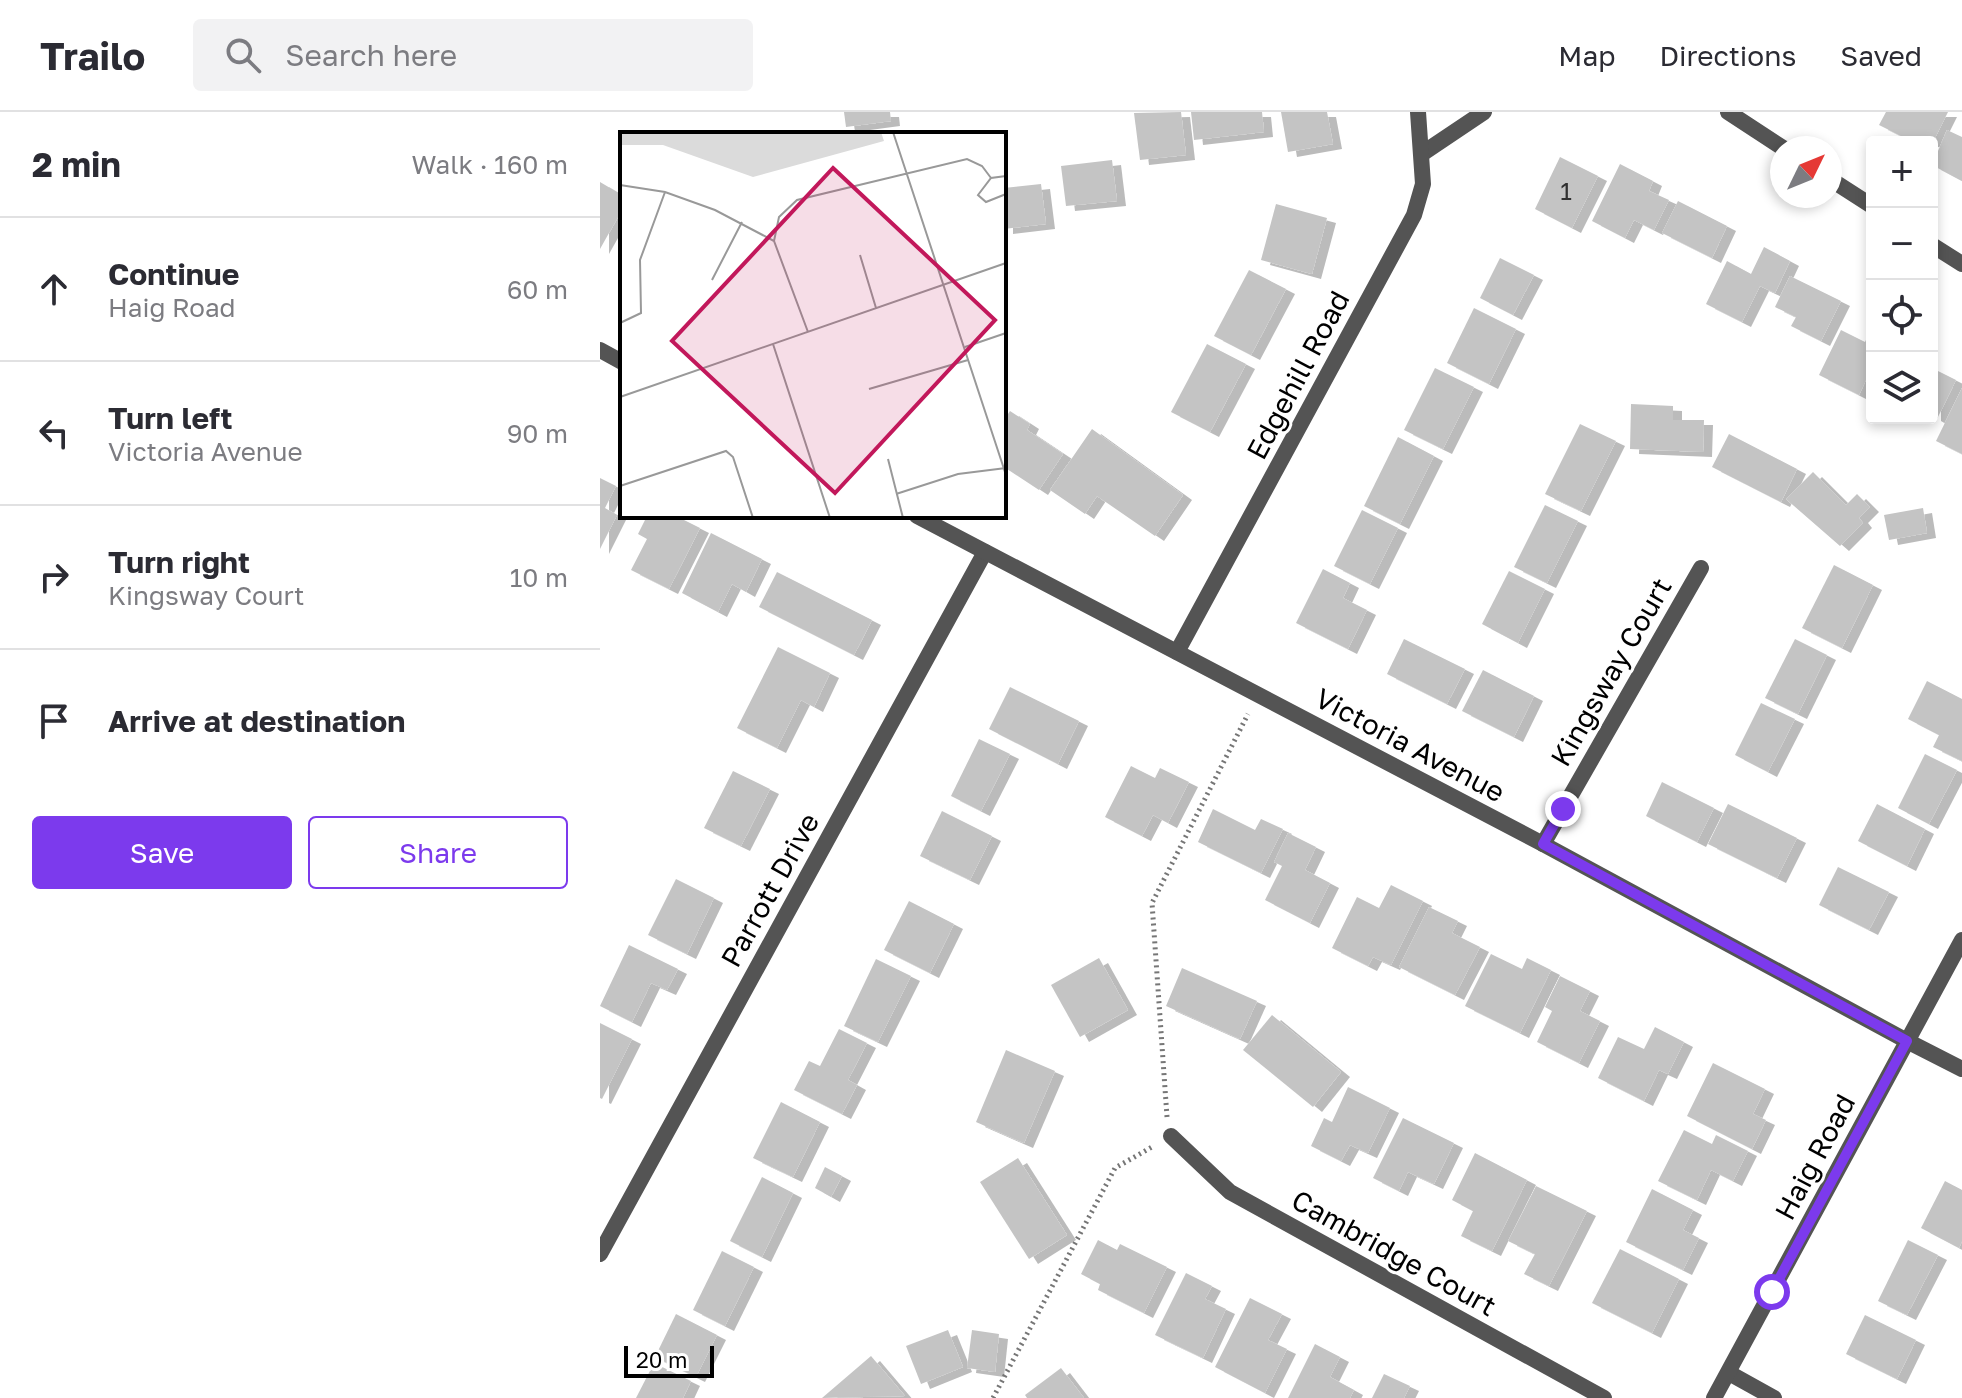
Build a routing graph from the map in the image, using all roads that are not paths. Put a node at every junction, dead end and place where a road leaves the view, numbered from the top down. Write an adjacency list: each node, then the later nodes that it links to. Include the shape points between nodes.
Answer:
1 (1418, 112): 5 (street, Edgehill Road)
2 (1484, 112): 5 (street)
3 (1728, 112): 4 (street)
4 (1770, 139)
5 (1423, 153): 15 (street, Edgehill Road, via 1423,184 1414,215)
6 (1842, 187): 7 (street)
7 (1866, 202)
8 (1938, 249): 9 (street)
9 (1962, 264)
10 (600, 350): 11 (street)
11 (620, 361)
12 (921, 518): 13 (street, Victoria Avenue)
13 (985, 552): 15 (street, Victoria Avenue); 21 (street, Parrott Drive)
14 (1701, 568): 16 (street, Kingsway Court)
15 (1177, 652): 16 (street, Victoria Avenue)
16 (1543, 844): 18 (street, Victoria Avenue)
17 (1962, 940): 18 (street, Haig Road)
18 (1907, 1041): 19 (street, Victoria Avenue); 22 (street, Haig Road)
19 (1962, 1069)
20 (1171, 1136): 23 (street, Cambridge Court, via 1230,1192)
21 (600, 1254)
22 (1729, 1373): 24 (street, Haig Road); 25 (street)
23 (1604, 1398)
24 (1714, 1398)
25 (1774, 1398)

